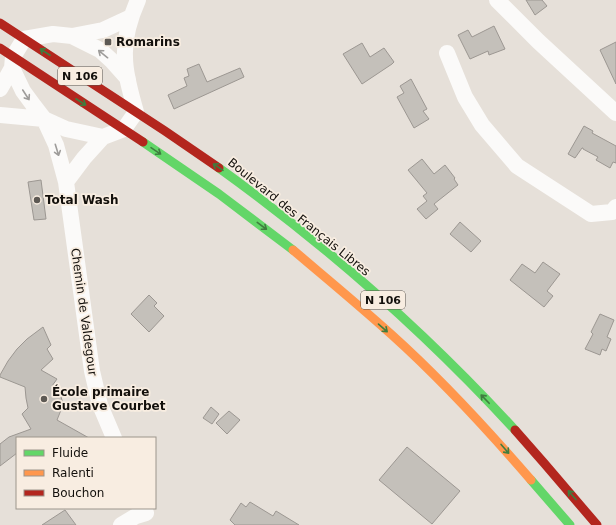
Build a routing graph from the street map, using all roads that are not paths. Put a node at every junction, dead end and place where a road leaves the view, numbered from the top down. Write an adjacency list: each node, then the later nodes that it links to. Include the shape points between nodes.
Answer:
1 (138, 0): 3 (street)
2 (497, 0): 13 (street)
3 (131, 17): 5 (street, via 103,30); 10 (street, via 124,58)
4 (0, 23): 6 (main road, Boulevard des Français Libres / N 106)
5 (72, 36): 6 (street, via 52,34); 10 (street, one-way to 5, via 100,50)
6 (24, 39): 9 (street); 12 (main road, Boulevard des Français Libres / N 106, one-way to 6)
7 (0, 48): 9 (main road, N 106)
8 (446, 53): 19 (street, via 482,125 517,166 591,214 612,212)
9 (13, 63): 11 (street); 15 (street, Chemin de Valdegour, one-way to 15, via 23,90); 16 (main road, N 106, one-way to 16)
10 (128, 79): 12 (street)
11 (0, 89)
12 (136, 112): 16 (street); 24 (main road, Boulevard des Français Libres / N 106, one-way to 12, via 512,427 359,279 222,170)
13 (616, 113)
14 (0, 115): 15 (street)
15 (44, 119): 17 (street, via 66,129); 18 (street, Chemin de Valdegour, one-way to 18, via 56,145)
16 (124, 129): 17 (street); 23 (main road, N 106, one-way to 23, via 219,194 288,246 392,335 463,404)
17 (103, 138): 18 (street)
18 (66, 182): 20 (street, Chemin de Valdegour, via 92,371 100,405)
19 (616, 207)
20 (114, 437)
21 (147, 515): 22 (street, via 136,516)
22 (121, 525)
23 (570, 525)
24 (597, 525)

